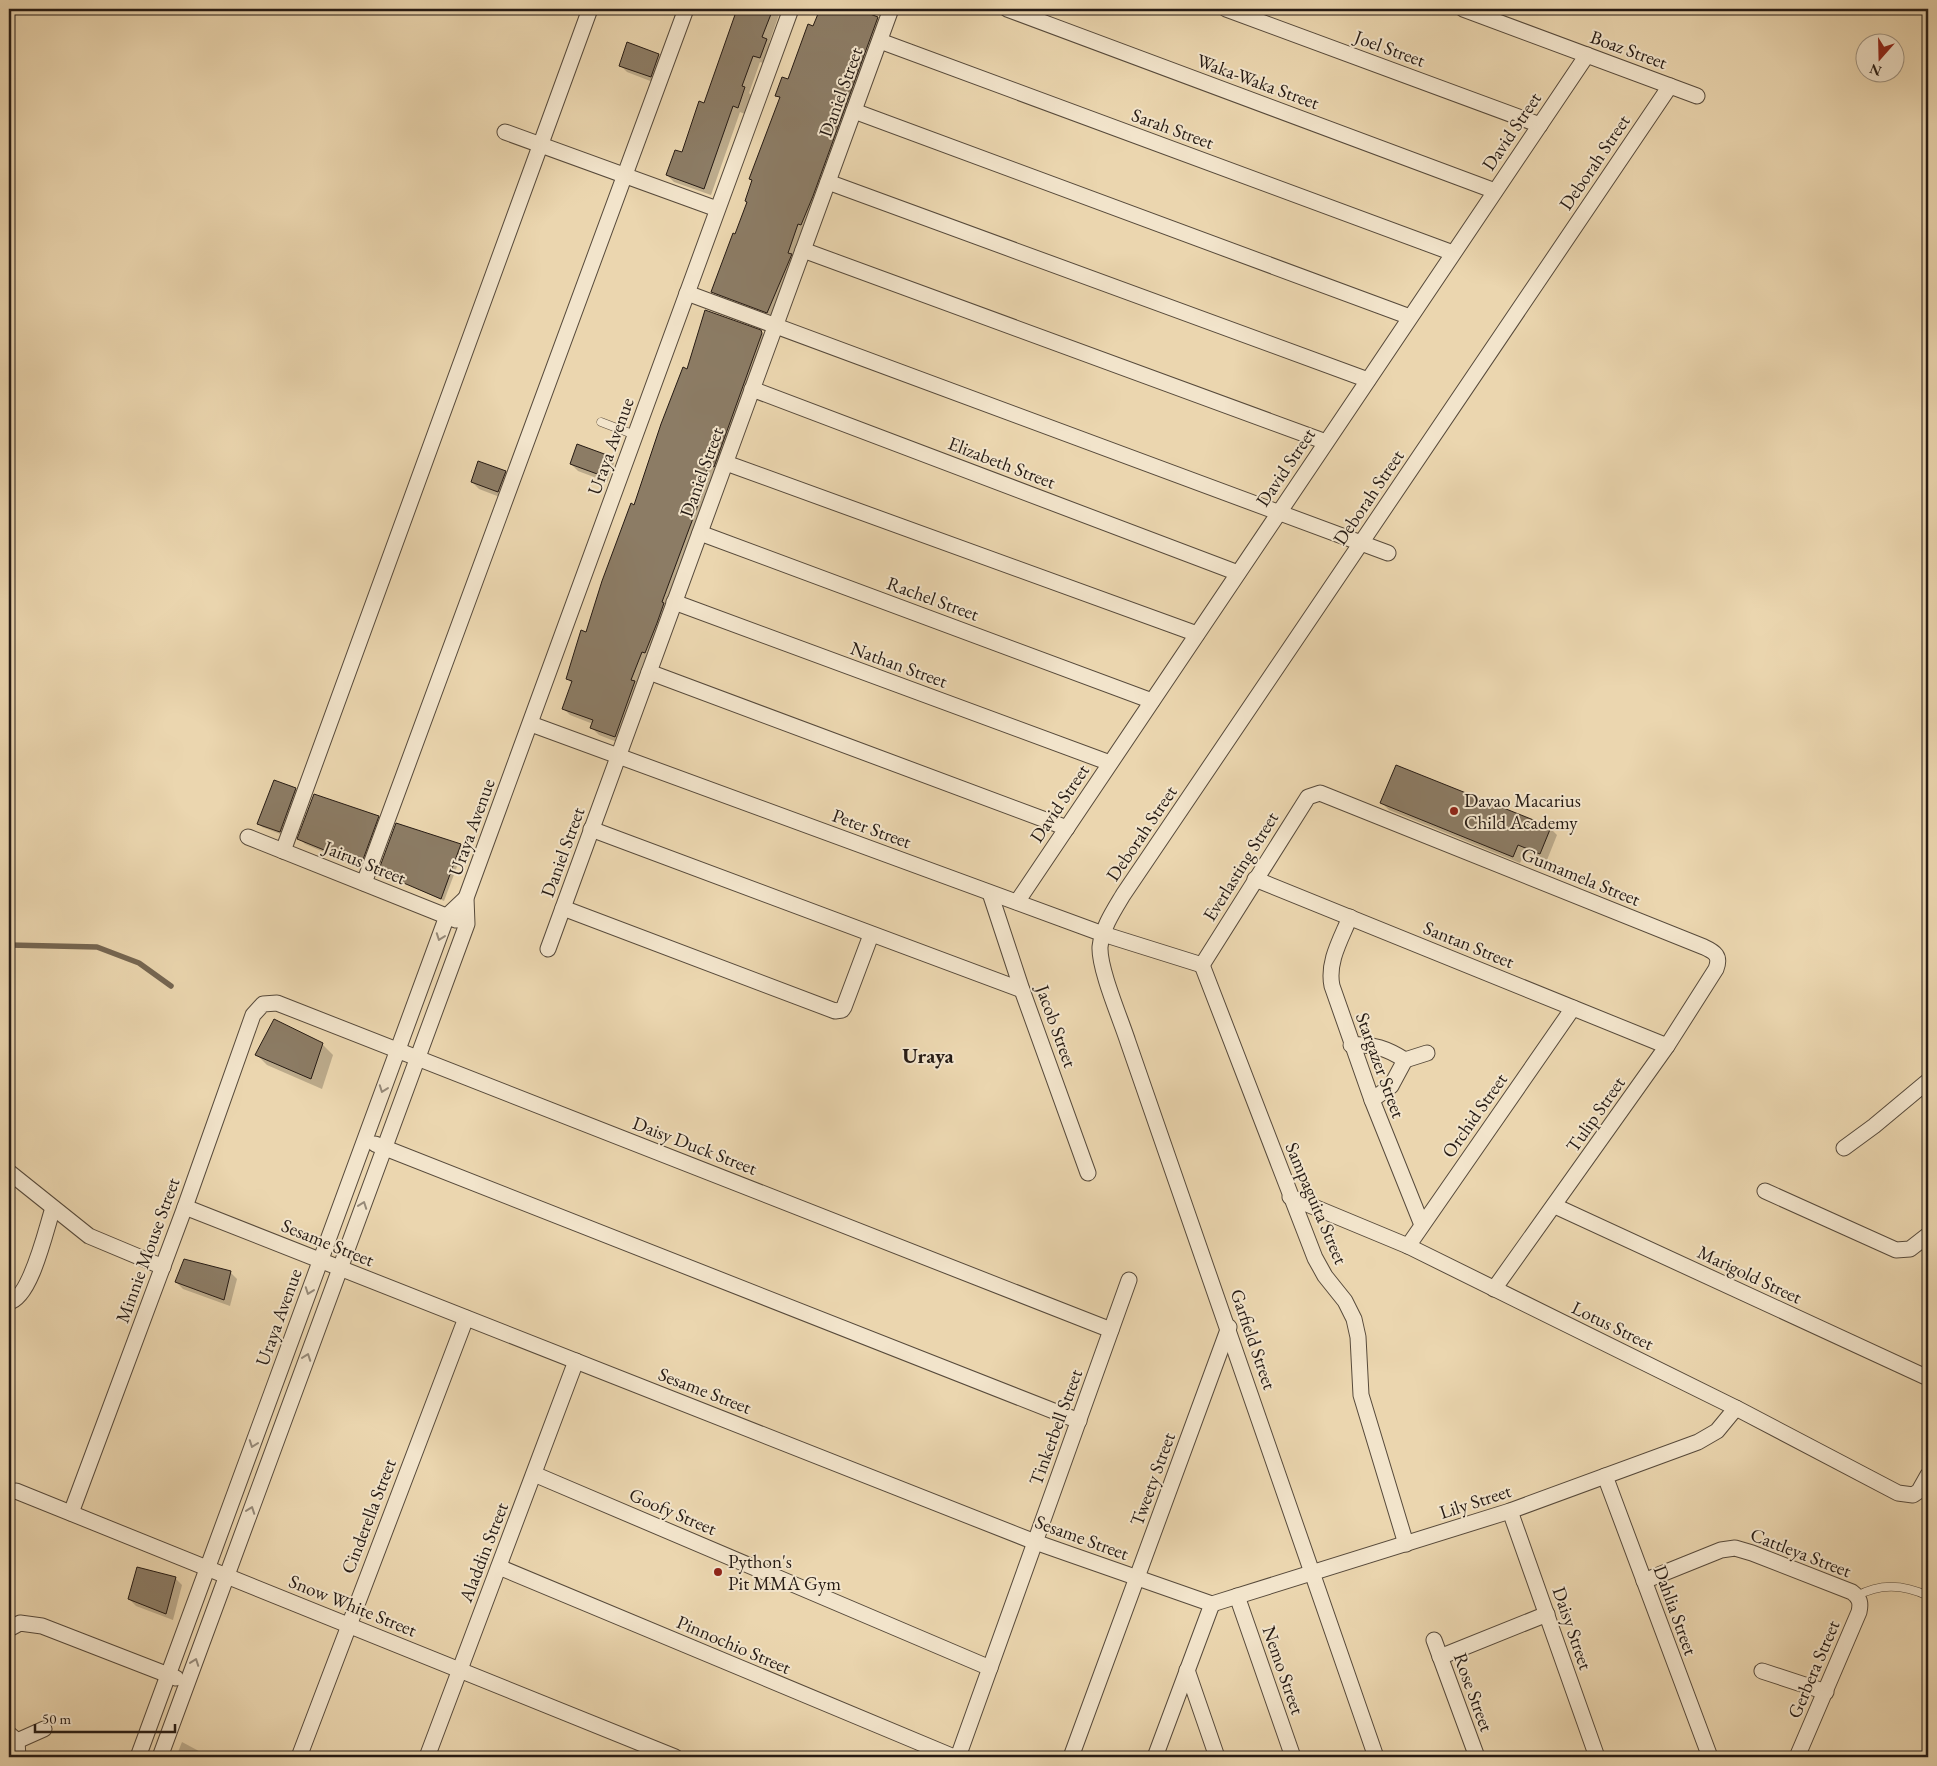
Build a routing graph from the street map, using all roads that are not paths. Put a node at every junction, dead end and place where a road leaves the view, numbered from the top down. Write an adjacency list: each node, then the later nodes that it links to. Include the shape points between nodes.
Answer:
1 (590, 9): 15 (street)
2 (686, 9): 16 (street)
3 (791, 9): 19 (street, Uraya Avenue)
4 (891, 9): 8 (street, Daniel Street)
5 (1007, 9): 18 (street, Waka-Waka Street)
6 (1226, 9): 13 (street, Joel Street)
7 (1463, 9): 9 (street, Boaz Street)
8 (880, 41): 12 (street, Daniel Street); 21 (street, Sarah Street)
9 (1587, 55): 10 (street, Boaz Street); 13 (street, David Street)
10 (1670, 86): 11 (street, Boaz Street); 33 (street, Deborah Street)
11 (1697, 96)
12 (854, 112): 17 (street, Daniel Street); 23 (street)
13 (1540, 125): 18 (street, David Street)
14 (505, 132): 15 (street)
15 (540, 144): 16 (street); 47 (street)
16 (625, 175): 19 (street); 49 (street)
17 (828, 182): 20 (street, Daniel Street); 25 (street)
18 (1495, 191): 21 (street, David Street)
19 (717, 209): 22 (street, Uraya Avenue)
20 (803, 250): 24 (street, Daniel Street); 29 (street)
21 (1453, 253): 23 (street, David Street)
22 (687, 293): 24 (street); 28 (street, Uraya Avenue)
23 (1410, 317): 25 (street, David Street)
24 (776, 326): 26 (street, Daniel Street); 31 (street)
25 (1368, 380): 29 (street, David Street)
26 (752, 389): 30 (street, Daniel Street); 35 (street, Elizabeth Street)
27 (601, 422): 28 (lane)
28 (636, 436): 40 (street, Uraya Avenue)
29 (1326, 442): 31 (street, David Street)
30 (726, 463): 32 (street, Daniel Street); 37 (street)
31 (1279, 512): 33 (street); 35 (street, David Street)
32 (700, 533): 36 (street, Daniel Street); 39 (street, Rachel Street)
33 (1361, 543): 34 (street); 57 (street, Deborah Street, via 1123,895)
34 (1388, 553)
35 (1238, 573): 37 (street, David Street)
36 (674, 602): 38 (street, Daniel Street); 42 (street, Nathan Street)
37 (1197, 634): 39 (street, David Street)
38 (649, 672): 41 (street, Daniel Street); 44 (street)
39 (1152, 701): 42 (street, David Street)
40 (530, 724): 41 (street, Peter Street); 51 (street, Uraya Avenue)
41 (618, 756): 45 (street, Daniel Street); 50 (street, Peter Street)
42 (1110, 763): 44 (street, David Street)
43 (1316, 793): 48 (street, Everlasting Street, via 1308,797); 60 (street, Gumamela Street, via 1704,947)
44 (1067, 828): 52 (street, David Street)
45 (592, 829): 53 (street, Daniel Street); 58 (street)
46 (248, 837): 47 (street, Jairus Street)
47 (282, 850): 49 (street, Jairus Street)
48 (1255, 879): 55 (street, Santan Street); 61 (street, Everlasting Street)
49 (364, 883): 54 (street, Jairus Street)
50 (990, 893): 52 (street, Peter Street); 62 (street, Jacob Street)
51 (466, 898): 54 (street, Uraya Avenue); 56 (street, Uraya Avenue)
52 (1016, 902): 57 (street, Peter Street)
53 (563, 908): 58 (street, via 835,1011 844,1007); 59 (street, Daniel Street)
54 (447, 916): 56 (street, Jairus Street); 67 (street, Uraya Avenue, one-way to 67)
55 (1350, 917): 64 (street, Santan Street); 65 (street, Stargazer Street, via 1330,974)
56 (467, 924): 69 (street, Uraya Avenue)
57 (1103, 934): 61 (street, Peter Street); 93 (street, Garfield Street, via 1102,963)
58 (871, 935): 62 (street)
59 (548, 949)
60 (1718, 956): 66 (street, Tulip Street, via 1716,969)
61 (1202, 965): 79 (street, Sampaguita Street)
62 (1022, 990): 77 (street, Jacob Street)
63 (263, 1004): 67 (street, Daisy Duck Street, via 277,1003); 81 (street, Minnie Mouse Street, via 253,1015)
64 (1573, 1008): 66 (street, Santan Street); 83 (street, Orchid Street)
65 (1351, 1045): 70 (street, via 1378,1046); 72 (street, Stargazer Street)
66 (1667, 1046): 80 (street, Tulip Street)
67 (398, 1051): 69 (street, Daisy Duck Street); 73 (street, Uraya Avenue, one-way to 73)
68 (1427, 1054): 70 (street)
69 (417, 1058): 74 (street, Uraya Avenue); 94 (street, Daisy Duck Street)
70 (1405, 1060): 72 (street, via 1391,1086)
71 (1928, 1081): 75 (street)
72 (1372, 1100): 83 (street, Stargazer Street)
73 (365, 1140): 74 (street); 86 (street, Uraya Avenue)
74 (384, 1147): 88 (street, Uraya Avenue, one-way to 74); 99 (street)
75 (1844, 1148)
76 (9, 1172): 82 (street)
77 (1088, 1173)
78 (1765, 1191): 84 (street, via 1896,1250 1910,1249)
79 (1290, 1197): 85 (street, Lotus Street); 108 (street, Sampaguita Street, via 1315,1258 1354,1319 1361,1395)
80 (1555, 1206): 90 (street, Tulip Street); 96 (street, Marigold Street)
81 (185, 1207): 86 (street, Sesame Street); 87 (street, Minnie Mouse Street)
82 (53, 1208): 87 (street, via 89,1236); 91 (street, via 28,1284 21,1295)
83 (1422, 1225): 85 (street, Orchid Street)
84 (1928, 1235)
85 (1408, 1246): 90 (street, Lotus Street)
86 (320, 1260): 88 (street, Sesame Street); 98 (street, Uraya Avenue, one-way to 98)
87 (163, 1267): 106 (street, Minnie Mouse Street)
88 (340, 1268): 92 (street, Sesame Street); 100 (street, Uraya Avenue, one-way to 88)
89 (1129, 1280): 94 (street, Tinkerbell Street)
90 (1494, 1289): 97 (street, Lotus Street)
91 (9, 1302)
92 (466, 1318): 95 (street, Sesame Street); 120 (street, Cinderella Street)
93 (1229, 1327): 111 (street, Garfield Street); 113 (street, Tweety Street)
94 (1112, 1330): 99 (street, Tinkerbell Street)
95 (576, 1361): 101 (street, Aladdin Street); 107 (street, Sesame Street)
96 (1928, 1378)
97 (1736, 1408): 102 (street, Lotus Street, via 1898,1493 1913,1495); 103 (street, Lily Street, via 1709,1437)
98 (264, 1415): 100 (street); 110 (street, Uraya Avenue, one-way to 110)
99 (1079, 1421): 107 (street, Tinkerbell Street)
100 (283, 1422): 112 (street, Uraya Avenue, one-way to 100)
101 (534, 1474): 109 (street, Aladdin Street); 124 (street, Goofy Street)
102 (1928, 1475)
103 (1605, 1476): 105 (street, Lily Street); 114 (street, Dahlia Street)
104 (16, 1491): 106 (street, Snow White Street)
105 (1510, 1511): 108 (street, Lily Street); 119 (street, Daisy Street)
106 (71, 1513): 110 (street, Snow White Street)
107 (1035, 1542): 113 (street, Sesame Street); 124 (street, Tinkerbell Street)
108 (1406, 1544): 111 (street, Lily Street)
109 (499, 1567): 125 (street, Aladdin Street); 139 (street, Pinnochio Street)
110 (207, 1568): 112 (street, Snow White Street); 128 (street, Uraya Avenue)
111 (1311, 1573): 115 (street, Lily Street); 144 (street, Garfield Street)
112 (227, 1576): 120 (street, Snow White Street); 129 (street, Uraya Avenue, one-way to 112)
113 (1137, 1578): 118 (street, Sesame Street); 140 (street, Tweety Street)
114 (1644, 1581): 116 (street, Cattleya Street, via 1721,1550 1735,1548); 147 (street, Dahlia Street)
115 (1237, 1596): 118 (street, Lily Street); 143 (street, Nemo Street)
116 (1857, 1596): 117 (lane, via 1888,1587 1913,1590); 130 (street, Gerbera Street, via 1859,1612)
117 (1928, 1596)
118 (1212, 1604): 126 (street)
119 (1546, 1614): 123 (street); 146 (street, Daisy Street)
120 (348, 1625): 125 (street, Snow White Street); 136 (street, Cinderella Street)
121 (9, 1629): 128 (street, via 20,1623 42,1626)
122 (1434, 1640): 123 (street, Rose Street)
123 (1440, 1657): 145 (street, Rose Street)
124 (990, 1668): 139 (street, Tinkerbell Street)
125 (460, 1670): 137 (street, Aladdin Street); 138 (street, Snow White Street)
126 (1186, 1670): 141 (street); 142 (street)
127 (1762, 1671): 130 (street)
128 (168, 1675): 129 (street); 134 (street, Uraya Avenue)
129 (188, 1682): 135 (street, Uraya Avenue)
130 (1826, 1692): 148 (street, Gerbera Street)
131 (44, 1729): 132 (street)
132 (13, 1737): 133 (street)
133 (18, 1757)
134 (138, 1757)
135 (160, 1757)
136 (299, 1757)
137 (427, 1757)
138 (675, 1757)
139 (956, 1757)
140 (1071, 1757)
141 (1155, 1757)
142 (1217, 1757)
143 (1293, 1757)
144 (1376, 1757)
145 (1477, 1757)
146 (1597, 1757)
147 (1710, 1757)
148 (1797, 1757)

